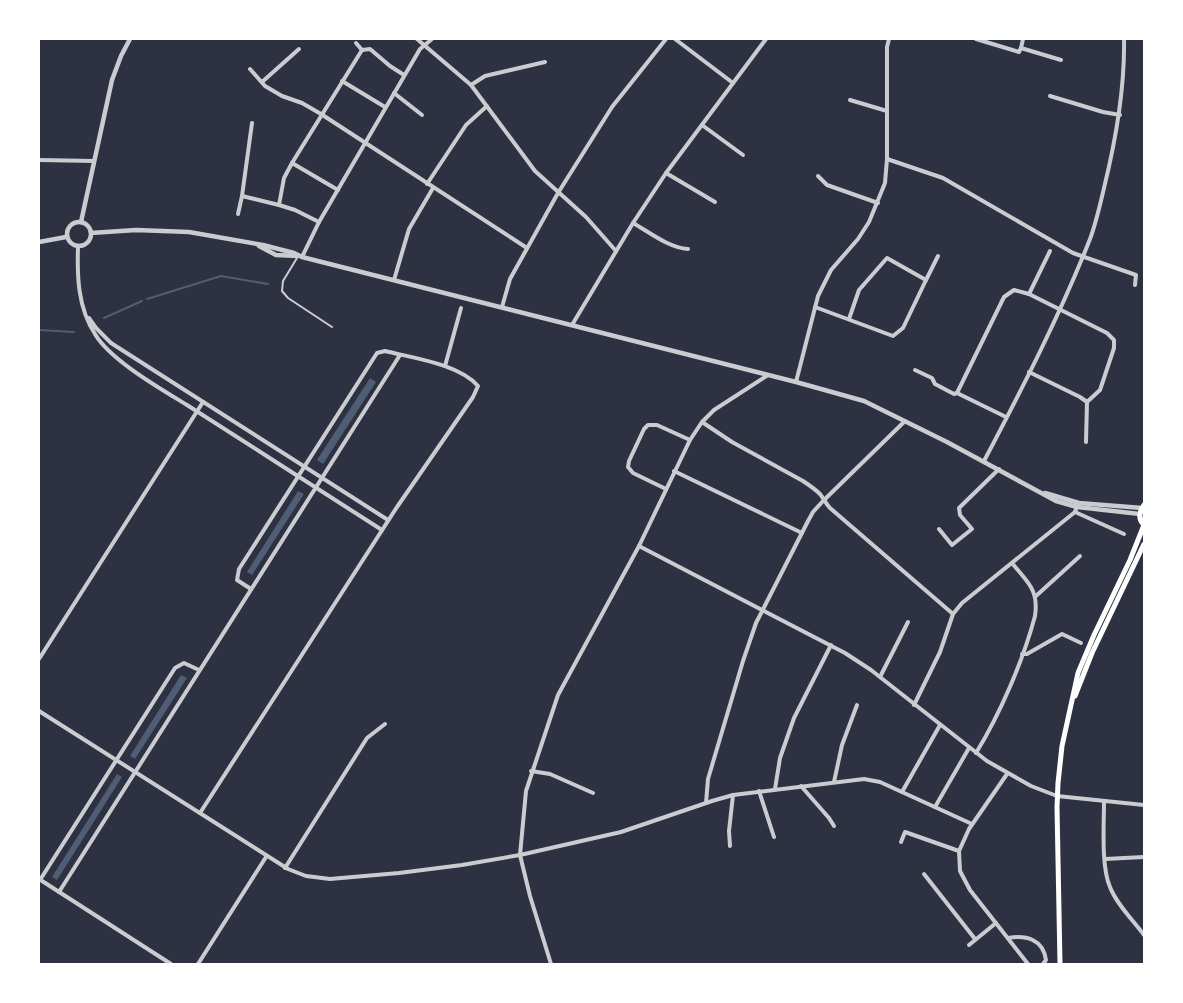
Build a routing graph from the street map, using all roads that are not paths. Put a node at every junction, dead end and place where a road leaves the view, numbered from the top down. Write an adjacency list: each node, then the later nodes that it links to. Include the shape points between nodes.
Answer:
1 (130, 39): 40 (street, via 112,77)
2 (417, 39): 13 (street)
3 (432, 39): 13 (street)
4 (666, 39): 47 (street, via 612,107)
5 (676, 39): 23 (street)
6 (766, 39): 23 (street)
7 (889, 39): 30 (street)
8 (976, 39): 14 (street, via 1019,52)
9 (1023, 39): 14 (street)
10 (1118, 39): 11 (street)
11 (1124, 40): 33 (street)
12 (356, 43): 16 (street)
13 (424, 45): 20 (street); 24 (street)
14 (1021, 48): 17 (street)
15 (299, 49): 22 (street)
16 (362, 50): 20 (street, via 370,49); 21 (street)
17 (1061, 60)
18 (545, 62): 24 (street, via 485,76)
19 (250, 69): 22 (street)
20 (404, 75): 25 (street)
21 (342, 80): 29 (street); 31 (street)
22 (262, 82): 31 (street, via 282,96 302,102)
23 (733, 83): 35 (street)
24 (471, 85): 28 (street)
25 (394, 93): 29 (street); 32 (street)
26 (1050, 96): 33 (street)
27 (850, 100): 30 (street)
28 (487, 106): 44 (street, via 466,125); 47 (street, via 535,171)
29 (385, 108): 36 (street)
30 (887, 111): 38 (street)
31 (321, 114): 36 (street); 41 (street)
32 (422, 115)
33 (1120, 115): 66 (street, via 1098,211)
34 (252, 123): 48 (street)
35 (702, 125): 37 (street); 42 (street)
36 (365, 143): 44 (street); 46 (street)
37 (743, 155)
38 (887, 159): 50 (street, via 885,183); 66 (street, via 943,178)
39 (39, 160): 40 (street)
40 (94, 160): 53 (street)
41 (292, 163): 46 (street); 51 (street, via 284,178)
42 (666, 173): 49 (street); 55 (street)
43 (818, 176): 50 (street, via 828,185)
44 (427, 184): 45 (street)
45 (433, 188): 60 (street); 67 (street, via 408,228)
46 (338, 190): 54 (street)
47 (558, 193): 60 (street); 62 (street, via 586,217)
48 (242, 196): 51 (street); 52 (street)
49 (715, 202)
50 (878, 203): 72 (street, via 870,222 831,270)
51 (279, 205): 54 (street)
52 (238, 214)
53 (81, 222): 56 (street); 57 (street, via 70,226)
54 (319, 222): 64 (street)
55 (633, 223): 61 (street, via 666,242); 62 (street)
56 (91, 233): 59 (street, via 88,243); 64 (street, via 167,231 204,234)
57 (66, 237): 58 (street); 59 (street, via 70,244)
58 (39, 242)
59 (78, 246): 75 (street, via 79,294)
60 (527, 248): 71 (street, via 510,279)
61 (688, 249)
62 (616, 251): 77 (street)
63 (1050, 251): 70 (street)
64 (300, 256): 67 (street); 78 (lane, via 283,281 282,291 290,300)
65 (938, 256): 68 (street)
66 (1082, 257): 69 (street, via 1136,275); 74 (street)
67 (394, 280): 71 (street)
68 (926, 280): 76 (street, via 902,328 894,336); 76 (street, via 887,258 859,290)
69 (1135, 286)
70 (1029, 294): 74 (street); 85 (street, via 1014,290 1004,297)
71 (502, 307): 77 (street)
72 (815, 307): 76 (street); 84 (street)
73 (461, 308): 80 (street)
74 (1059, 309): 82 (street); 87 (street, via 1107,333 1114,340 1100,390)
75 (84, 312): 86 (street, via 111,343); 88 (street, via 105,349)
76 (849, 319)
77 (572, 325): 83 (street)
78 (332, 327)
79 (400, 355): 80 (street); 95 (street, via 379,351); 99 (street)
80 (445, 366): 105 (street, via 471,378 478,386)
81 (915, 370): 85 (street, via 932,378 935,384)
82 (1029, 372): 87 (street); 89 (street)
83 (768, 375): 84 (street); 91 (street, via 714,410)
84 (796, 382): 90 (street, via 864,401)
85 (957, 393): 89 (street)
86 (203, 402): 88 (street); 95 (street)
87 (1087, 402): 93 (street)
88 (197, 412): 98 (street); 123 (street)
89 (1006, 417): 94 (street)
90 (905, 421): 94 (street); 102 (street)
91 (702, 422): 92 (street); 102 (street, via 803,481 821,495)
92 (690, 440): 97 (street); 101 (street, via 657,425 644,429 628,468)
93 (1086, 442)
94 (984, 461): 96 (street)
95 (304, 466): 98 (street); 99 (street)
96 (999, 469): 103 (street); 107 (street, via 959,508 960,515 972,529 952,545)
97 (674, 471): 101 (street); 109 (street)
98 (298, 476): 100 (street); 115 (street, via 238,568 237,580)
99 (323, 478): 100 (street); 105 (street)
100 (316, 488): 108 (street); 115 (street)
101 (666, 489): 111 (street)
102 (823, 501): 109 (street); 118 (street)
103 (1077, 507): 104 (street); 110 (street); 114 (street)
104 (1142, 509): 106 (main road, via 1140,520)
105 (388, 520): 108 (street)
106 (1144, 525): 128 (main road, via 1083,660)
107 (939, 529)
108 (382, 530): 150 (street)
109 (802, 533): 117 (street)
110 (1124, 534)
111 (639, 546): 117 (street); 136 (street, via 558,695)
112 (1144, 546): 128 (main road, via 1092,654)
113 (1080, 556): 116 (street)
114 (1012, 563): 116 (street); 118 (street)
115 (251, 589): 124 (street)
116 (1036, 596): 122 (street, via 1035,616)
117 (762, 610): 121 (street); 147 (street, via 743,661 708,779)
118 (953, 614): 127 (street, via 940,652)
119 (908, 622): 125 (street)
120 (1081, 643): 122 (street, via 1062,634)
121 (831, 645): 125 (street); 140 (street, via 794,718 780,758)
122 (1022, 654): 133 (street, via 1000,710)
123 (39, 660)
124 (199, 670): 134 (street, via 184,663 175,668); 135 (street)
125 (880, 677): 127 (street)
126 (857, 705): 138 (street, via 842,745)
127 (914, 705): 131 (street)
128 (1071, 707): 145 (main road, via 1062,746)
129 (39, 711): 134 (street)
130 (384, 724): 161 (street, via 367,738)
131 (940, 725): 132 (street); 142 (street)
132 (969, 748): 133 (street); 149 (street)
133 (976, 753): 137 (street)
134 (116, 760): 135 (street); 163 (street)
135 (135, 772): 150 (street); 164 (street)
136 (531, 772): 143 (street, via 550,774); 157 (street)
137 (1007, 774): 145 (street); 151 (street)
138 (834, 782): 139 (street); 142 (street, via 869,779)
139 (801, 786): 140 (street); 152 (street)
140 (775, 789): 141 (street)
141 (759, 792): 144 (street); 153 (street)
142 (902, 792): 149 (street)
143 (593, 793)
144 (733, 795): 147 (street); 155 (street)
145 (1057, 796): 146 (street); 175 (main road)
146 (1104, 801): 148 (street); 160 (street)
147 (706, 803): 157 (street, via 621,832)
148 (1144, 804)
149 (935, 807): 151 (street)
150 (200, 813): 158 (street)
151 (972, 824): 156 (street)
152 (834, 826)
153 (774, 837)
154 (901, 842): 156 (street, via 905,832)
155 (730, 846)
156 (959, 851): 165 (street, via 960,871 970,890)
157 (520, 855): 161 (street, via 393,874 330,879 306,876); 172 (street)
158 (266, 856): 161 (street); 171 (street)
159 (1144, 857): 160 (street)
160 (1105, 859): 166 (street, via 1111,890)
161 (285, 868)
162 (924, 874): 168 (street)
163 (39, 880): 164 (street)
164 (58, 892): 170 (street)
165 (996, 923): 167 (street); 168 (street)
166 (1144, 935)
167 (1008, 938): 173 (street); 174 (street, via 1025,936 1034,941 1045,952)
168 (976, 939): 169 (street)
169 (969, 944)
170 (171, 964)
171 (198, 964)
172 (551, 964)
173 (1028, 964)
174 (1043, 964)
175 (1060, 964)

